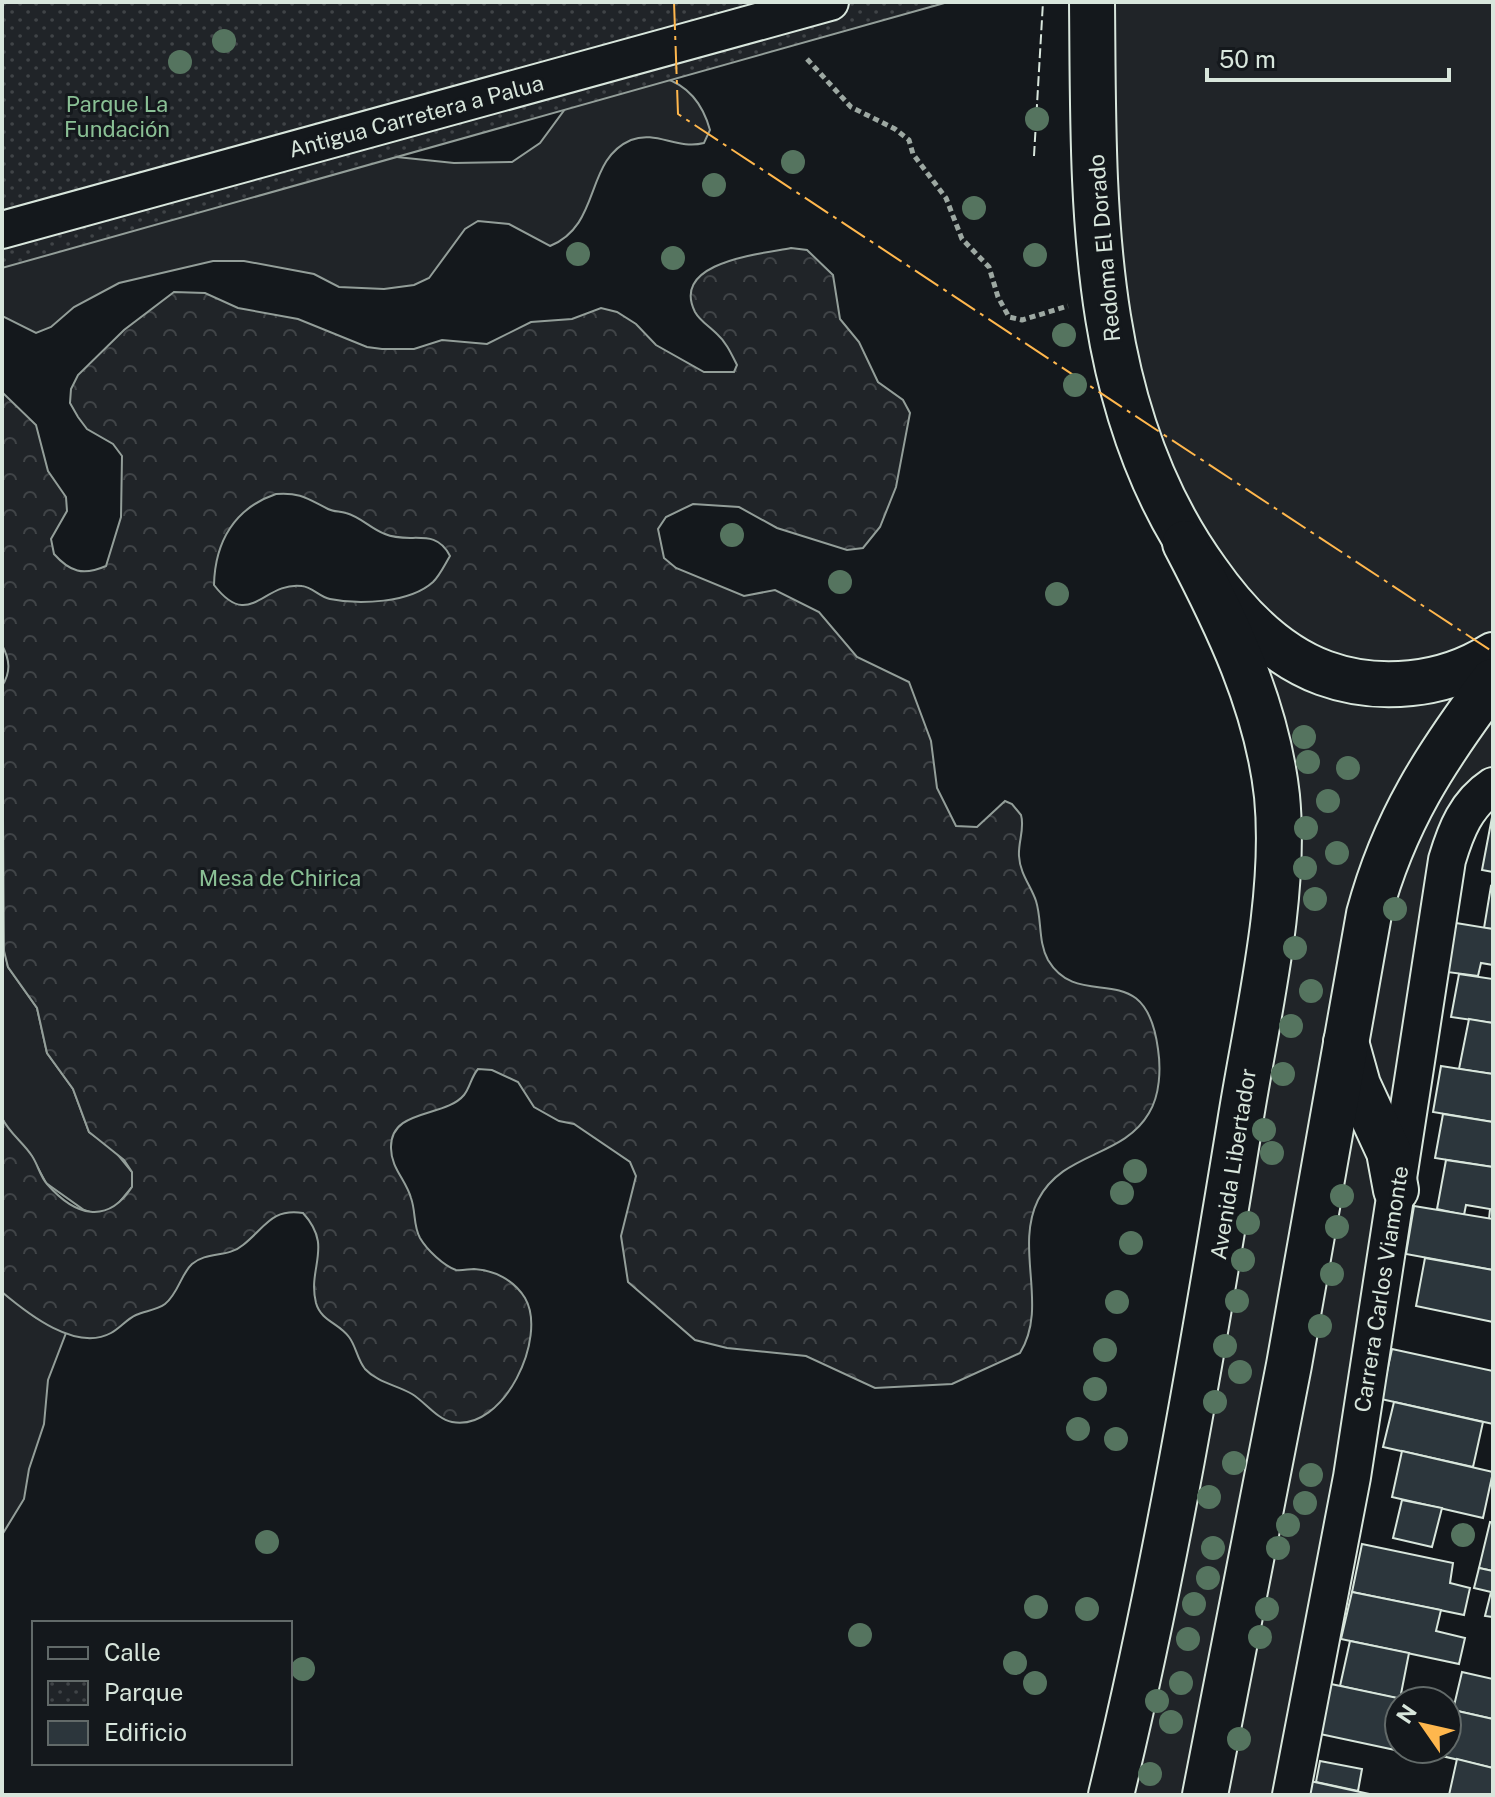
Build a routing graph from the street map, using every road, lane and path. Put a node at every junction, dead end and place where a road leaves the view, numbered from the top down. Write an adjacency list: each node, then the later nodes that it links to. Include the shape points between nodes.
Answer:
1 (830, 2): 4 (street, Antigua Carretera a Palua)
2 (1092, 2): 5 (main road, Redoma El Dorado, via 1093,134)
3 (807, 59): 5 (path, via 851,107 909,140 913,154 946,198 962,239 989,267 1009,317 1022,320)
4 (2, 230)
5 (1105, 300): 6 (main road, Redoma El Dorado, via 1122,392 1138,443)
6 (1185, 543): 7 (main road, Redoma El Dorado, via 1248,623 1310,667 1359,682 1418,682); 12 (main road, Avenida Libertador, via 1228,624 1262,721 1277,794 1277,885 1215,1277)
7 (1493, 655)
8 (1493, 681): 10 (main road, via 1425,776 1383,863)
9 (1489, 789): 11 (street, Carrera Carlos Viamonte, via 1461,820 1447,860)
10 (1345, 1040): 11 (main road, via 1358,1085 1389,1152); 15 (main road, via 1289,1365)
11 (1396, 1190): 16 (street, Carrera Carlos Viamonte, via 1352,1477)
12 (1145, 1645): 13 (main road, Avenida Libertador); 14 (main road, via 1150,1706)
13 (1111, 1795)
14 (1132, 1795)
15 (1205, 1795)
16 (1291, 1795)

